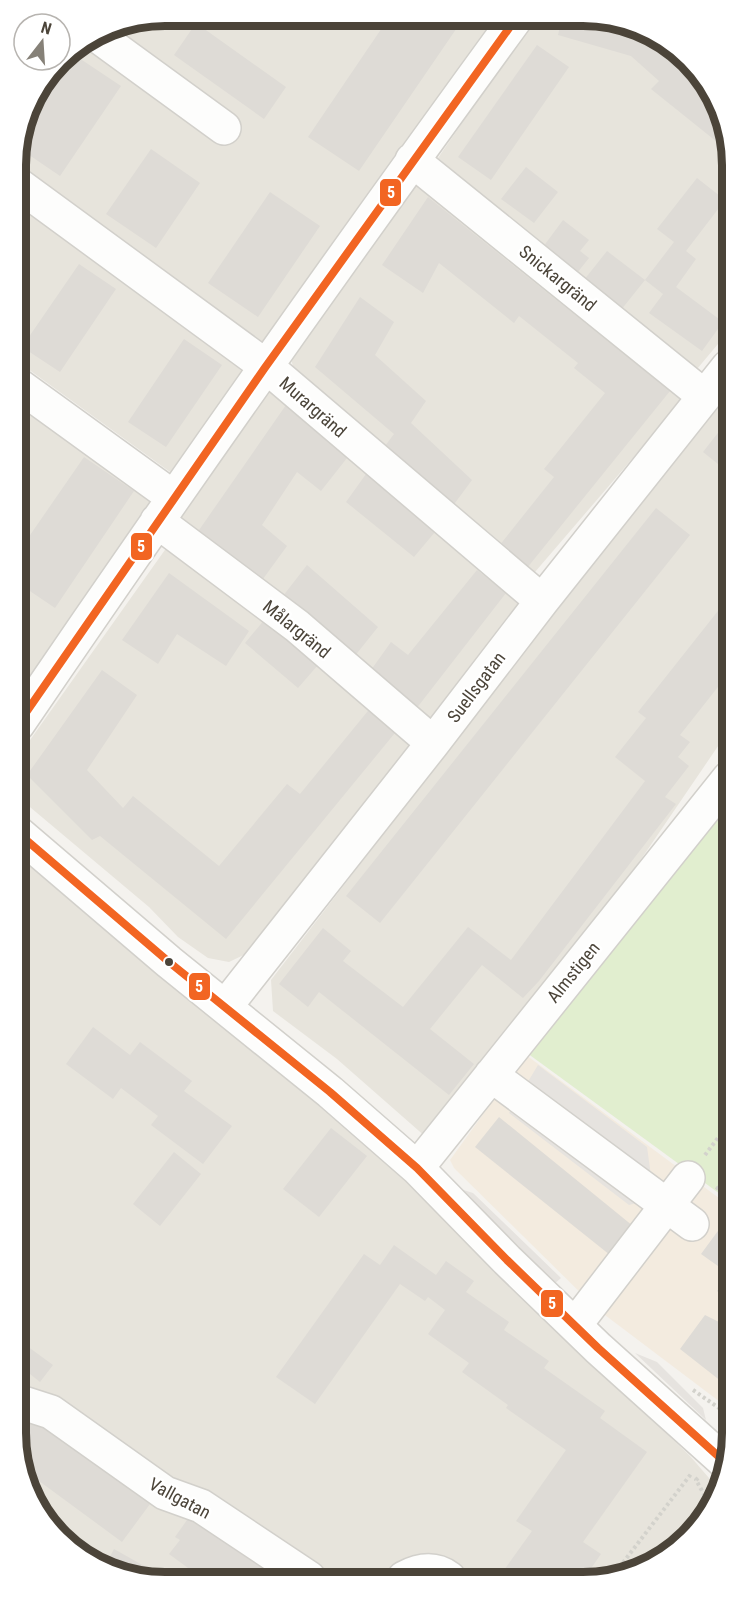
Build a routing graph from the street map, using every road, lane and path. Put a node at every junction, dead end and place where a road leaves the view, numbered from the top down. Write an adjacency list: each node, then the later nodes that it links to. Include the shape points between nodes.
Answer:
1 (510, 26): 4 (street)
2 (103, 40): 3 (street)
3 (224, 128)
4 (412, 160): 6 (street); 9 (street, Snickargränd)
5 (26, 190): 6 (street, Murargränd)
6 (267, 367): 10 (street); 11 (street, Murargränd)
7 (722, 374): 9 (street, Suellsgatan)
8 (26, 392): 10 (street, Målargränd)
9 (704, 396): 11 (street, Suellsgatan)
10 (165, 509): 12 (street); 13 (street, Målargränd)
11 (542, 601): 13 (street, Suellsgatan)
12 (26, 712)
13 (433, 743): 16 (street, Suellsgatan)
14 (722, 787): 17 (street, Almstigen)
15 (26, 840): 16 (street)
16 (225, 1007): 18 (street)
17 (491, 1075): 18 (street, Almstigen); 20 (street)
18 (417, 1168): 21 (street)
19 (688, 1178): 20 (street)
20 (679, 1215): 21 (street)
21 (574, 1325): 23 (street)
22 (26, 1404): 26 (street, Vallgatan, via 51,1412 165,1493 201,1506)
23 (719, 1457)
24 (691, 1474): 25 (path)
25 (620, 1566)
26 (300, 1572)
27 (415, 1572): 28 (street)
28 (435, 1572)

